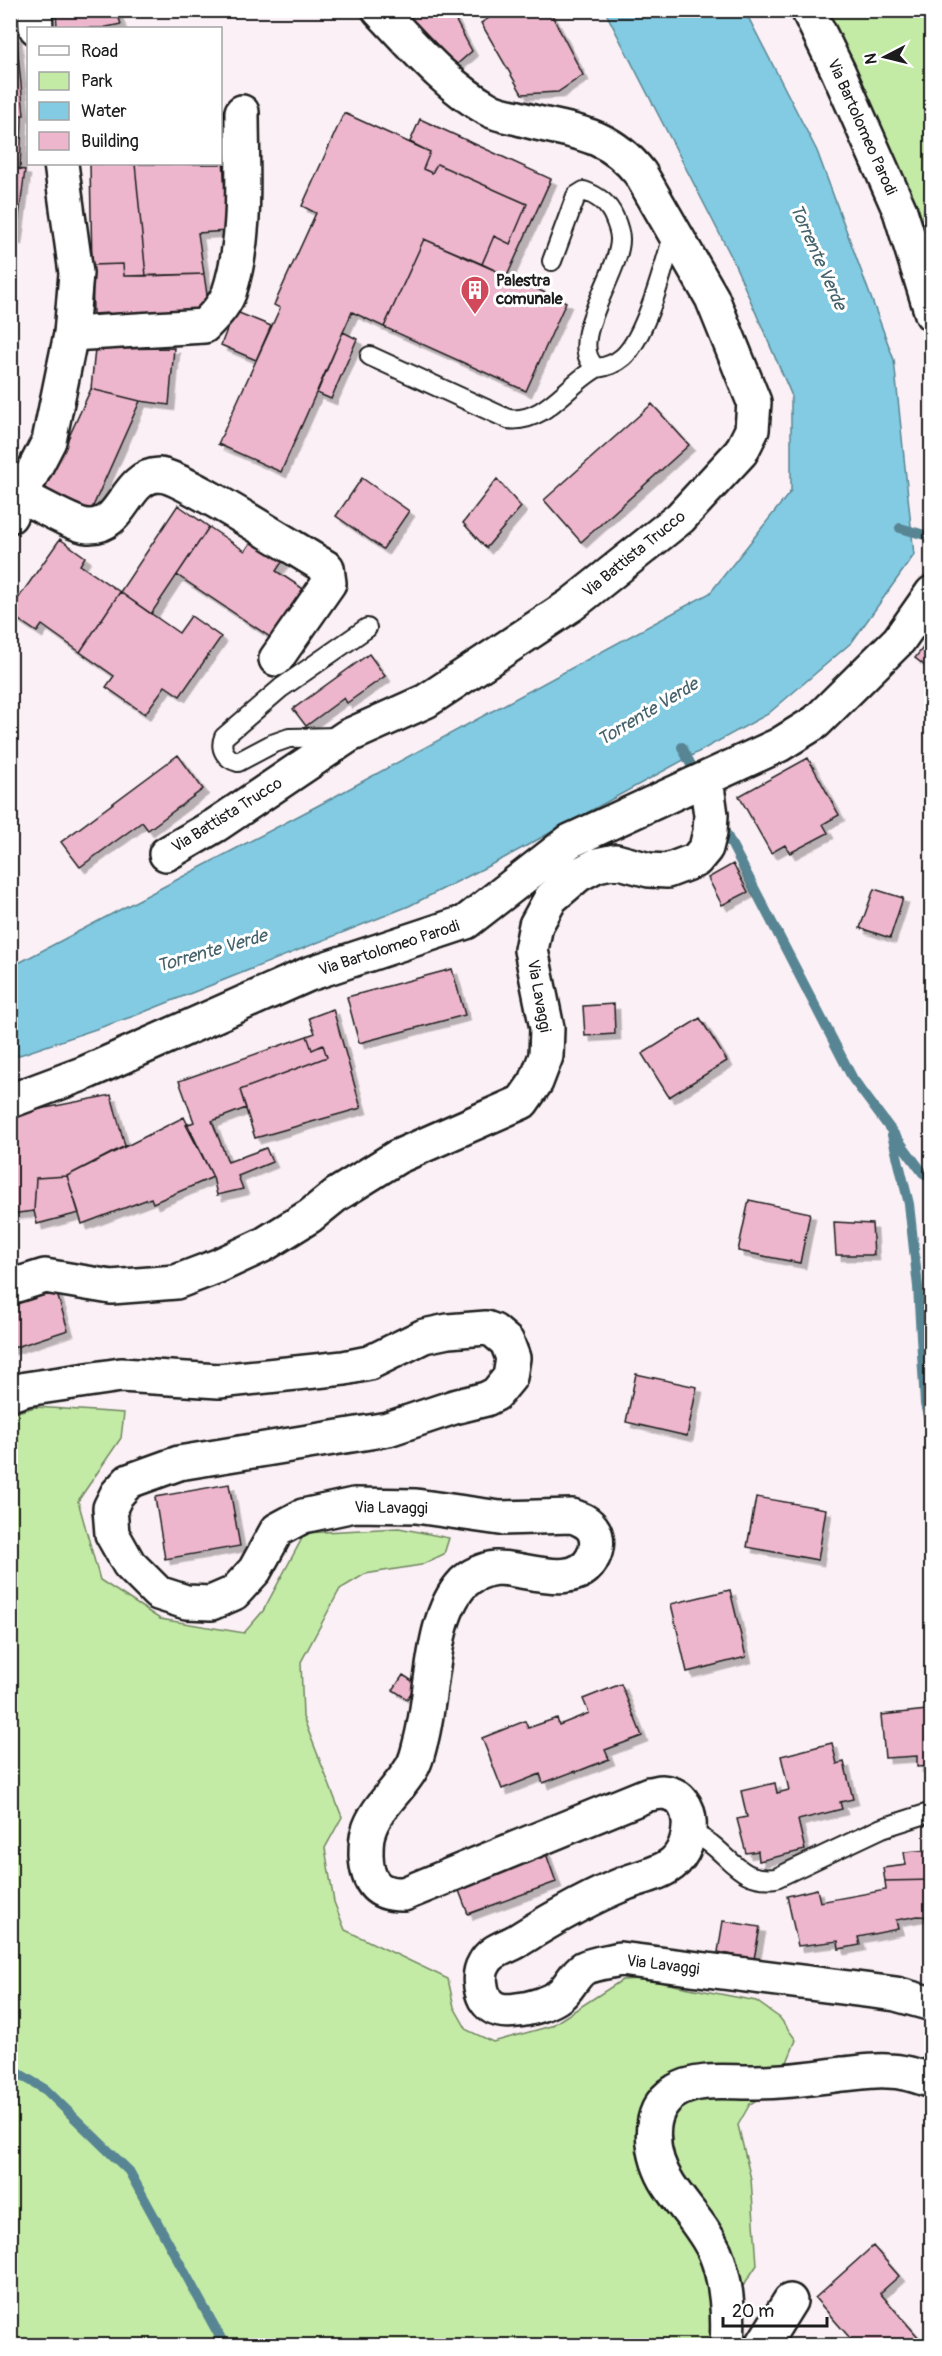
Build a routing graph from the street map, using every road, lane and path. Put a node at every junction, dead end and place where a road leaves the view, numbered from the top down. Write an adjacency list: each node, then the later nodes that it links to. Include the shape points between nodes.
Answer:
1 (35, 10): 4 (street)
2 (379, 10): 7 (street, Via Battista Trucco, via 438,71 489,110 544,126 584,132 615,147 640,173)
3 (808, 10): 9 (street, Via Bartolomeo Parodi, via 900,211)
4 (36, 27)
5 (242, 112): 10 (street, via 242,236 229,294 222,307 204,326)
6 (61, 165): 10 (street, via 76,273)
7 (674, 232): 12 (lane, via 654,298 630,349 614,363); 17 (street, Via Battista Trucco, via 712,298 754,402 752,430 741,452 680,518 571,606 426,701)
8 (552, 261): 12 (lane, via 576,196 584,191 596,195 606,203 619,229 620,241 587,335 587,356)
9 (932, 314)
10 (71, 334): 13 (street, via 49,441)
11 (370, 356): 12 (lane, via 508,419 518,420 562,397)
12 (597, 368)
13 (16, 506): 16 (street, via 86,526 99,525 115,514 142,479 161,475 214,501 327,568 329,583)
14 (932, 593): 18 (street, Via Bartolomeo Parodi, via 899,640 816,722 779,745)
15 (367, 628): 17 (lane, via 281,688 224,737 221,744 231,760 238,762 289,738)
16 (276, 660)
17 (348, 736): 19 (street, Via Battista Trucco)
18 (706, 779): 20 (street, Via Bartolomeo Parodi, via 570,841 466,922 309,974 85,1073); 21 (street, Via Lavaggi, via 710,832 706,848 696,860 666,871 616,861 597,865 551,898 536,925 531,950 547,1028 546,1056 537,1082 522,1102 397,1157 263,1245 176,1282 111,1287 45,1276)
19 (166, 854)
20 (10, 1101)
21 (10, 1287)
22 (10, 1394): 24 (street, Via Lavaggi, via 121,1375 219,1381 344,1368 369,1363 424,1336 486,1328 494,1331 512,1349 512,1368 504,1385 486,1400 388,1429 179,1463 129,1480 110,1508 112,1534 129,1564 158,1593 186,1602 211,1603 234,1593 255,1570 277,1530 303,1516 354,1506 416,1506 500,1518 581,1519 595,1533 597,1542 586,1567 553,1577 496,1568 478,1572 464,1581 454,1595 444,1613 427,1718 413,1767 379,1810 368,1833 366,1867 370,1881 385,1892 404,1894 638,1798 662,1792 677,1797 688,1813)
23 (932, 1812): 24 (lane, via 882,1828 776,1878 762,1880 749,1876 710,1843)
24 (690, 1832): 25 (street, Via Lavaggi, via 684,1850 673,1863 555,1917 492,1954 481,1974 486,2001 504,2011 532,2007 560,1995 582,1969 620,1959 896,1994)
25 (932, 2004)
26 (932, 2080): 28 (street, via 885,2070 792,2081 707,2083 675,2091 663,2103 654,2122 657,2161 668,2184 702,2227 715,2252 727,2303)
27 (790, 2301): 29 (street)
28 (727, 2346)
29 (762, 2346)

